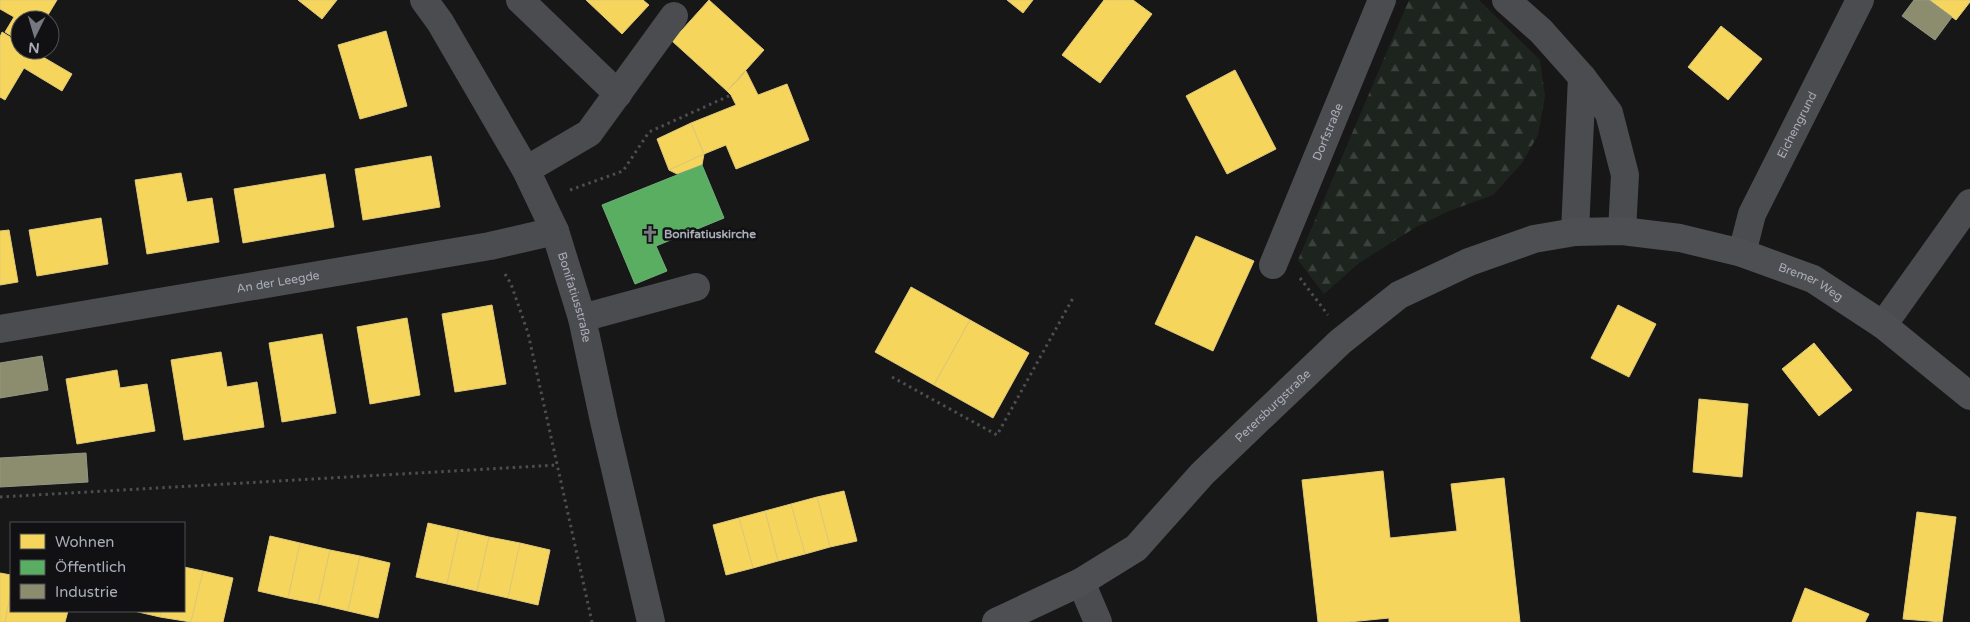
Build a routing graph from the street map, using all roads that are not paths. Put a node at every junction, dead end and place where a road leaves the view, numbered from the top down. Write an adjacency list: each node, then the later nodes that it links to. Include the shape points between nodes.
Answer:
1 (424, 0): 6 (street, Bonifatiusstraße)
2 (520, 0): 9 (street)
3 (1382, 0): 16 (street, Dorfstraße)
4 (1506, 0): 8 (street, via 1541,31)
5 (1860, 0): 15 (street, Eichengrund, via 1752,214)
6 (446, 11): 10 (street, Bonifatiusstraße)
7 (674, 16): 9 (street)
8 (1582, 77): 13 (street, via 1609,113 1625,175); 14 (street)
9 (618, 94): 10 (street, via 589,133)
10 (526, 170): 12 (street, Bonifatiusstraße)
11 (1970, 203): 19 (street)
12 (556, 231): 18 (street, Bonifatiusstraße); 20 (street, An der Leegde, via 490,246)
13 (1622, 231): 14 (main road, Bremer Weg); 15 (main road, Bremer Weg, via 1680,238)
14 (1576, 232): 22 (main road, Petersburgstraße, via 1534,238 1468,262 1400,296 1345,338 1202,474 1136,548)
15 (1742, 253): 19 (main road, Bremer Weg, via 1813,279)
16 (1276, 257)
17 (696, 288): 18 (street)
18 (582, 318): 23 (street, Bonifatiusstraße)
19 (1883, 325): 21 (main road, Bremer Weg)
20 (0, 329)
21 (1970, 396)
22 (1081, 582): 24 (main road, Petersburgstraße); 25 (street)
23 (651, 622)
24 (996, 622)
25 (1098, 622)

